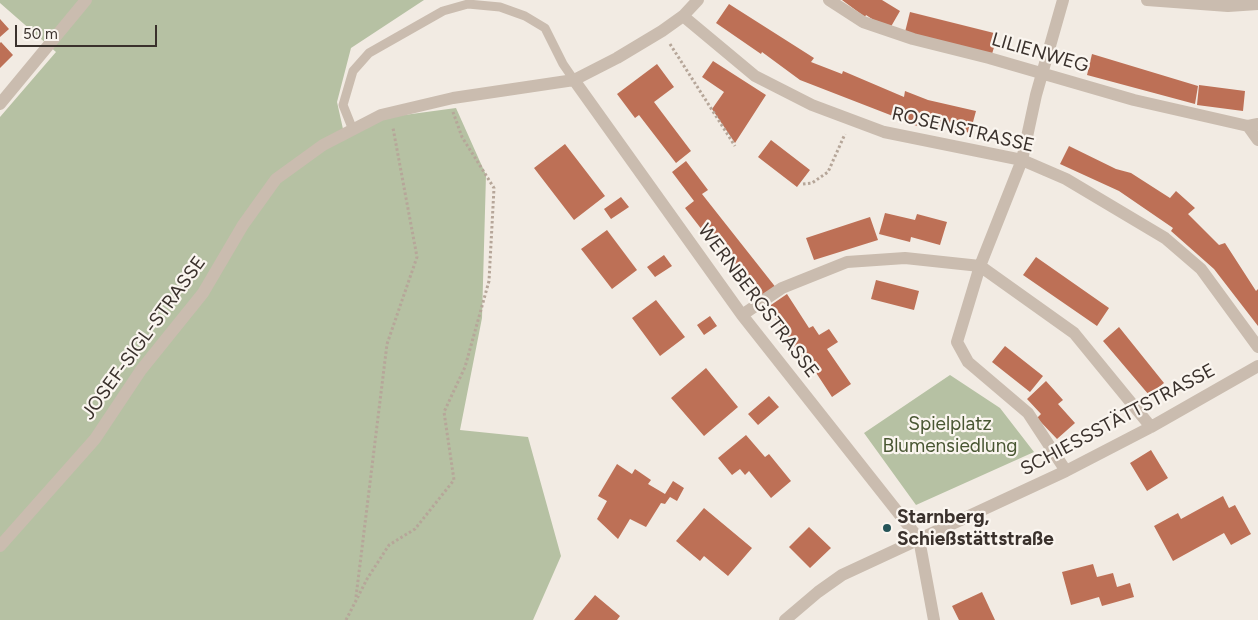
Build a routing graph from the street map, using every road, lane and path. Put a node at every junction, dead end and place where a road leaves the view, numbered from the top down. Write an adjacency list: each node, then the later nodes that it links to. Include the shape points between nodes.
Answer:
1 (86, 0): 12 (street)
2 (698, 0): 7 (street, JOSEF-SIGL-STRASSE)
3 (829, 0): 9 (street, LILIENWEG, via 863,22 913,39)
4 (1063, 0): 9 (street)
5 (1147, 0): 6 (street, via 1228,6)
6 (1258, 4)
7 (682, 16): 8 (street, JOSEF-SIGL-STRASSE); 14 (street, ROSENSTRASSE, via 755,76 812,105)
8 (662, 31): 10 (street, JOSEF-SIGL-STRASSE); 18 (path)
9 (1042, 73): 15 (street, LILIENWEG, via 1134,100); 19 (street)
10 (574, 80): 11 (street, JOSEF-SIGL-STRASSE); 16 (lane, via 545,28 500,7 468,4 443,11 369,53 353,72 343,105); 22 (street, WERNBERGSTRASSE)
11 (448, 100): 13 (street, JOSEF-SIGL-STRASSE); 29 (path, via 462,136 494,188 489,281 465,367 444,412 454,480 415,529 389,545)
12 (0, 104)
13 (390, 112): 16 (street, JOSEF-SIGL-STRASSE); 29 (path, via 417,258 387,344)
14 (852, 120): 19 (street, ROSENSTRASSE, via 884,132); 20 (path, via 828,172 812,183)
15 (1253, 125): 17 (street, LILIENWEG)
16 (353, 130): 28 (street, JOSEF-SIGL-STRASSE, via 323,145 276,179 243,225 203,293 141,370 95,439)
17 (1258, 140)
18 (735, 146)
19 (1022, 160): 21 (street); 23 (street, ROSENSTRASSE, via 1066,179 1165,238 1201,269)
20 (803, 184)
21 (980, 266): 22 (street, via 905,258 847,262 782,288); 25 (street, via 1074,333); 26 (street, via 957,342 968,362 1028,413)
22 (742, 315): 27 (street, WERNBERGSTRASSE)
23 (1258, 347)
24 (1258, 366): 25 (street, SCHIESSSTÄTTSTRASSE)
25 (1151, 427): 26 (street, SCHIESSSTÄTTSTRASSE)
26 (1066, 471): 27 (street, SCHIESSSTÄTTSTRASSE)
27 (919, 539): 31 (street, SCHIESSSTÄTTSTRASSE, via 842,575); 32 (street)
28 (0, 546)
29 (356, 600): 30 (path)
30 (346, 620)
31 (785, 620)
32 (934, 620)

